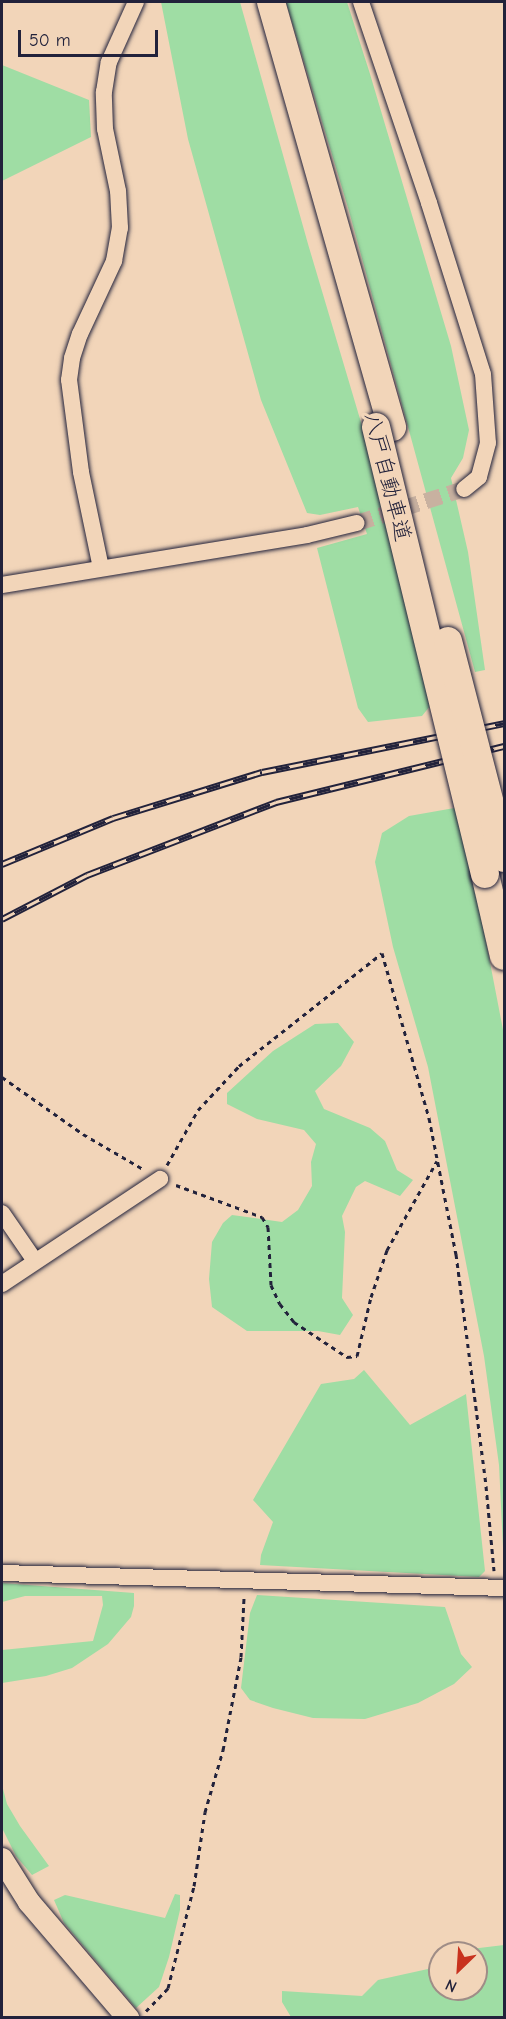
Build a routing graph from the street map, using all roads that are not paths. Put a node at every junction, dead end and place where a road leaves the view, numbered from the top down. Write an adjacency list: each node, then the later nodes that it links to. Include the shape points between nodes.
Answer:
1 (136, 2): 8 (street, via 109,62 104,92 105,129 118,191 120,228 114,261 80,334 69,380 81,472)
2 (254, 2): 5 (highway, 八戸自動車道)
3 (271, 2): 5 (highway, 八戸自動車道)
4 (361, 2): 6 (street, via 483,375 488,443 479,477)
5 (384, 427): 10 (highway, 八戸自動車道, bridge)
6 (464, 489)
7 (357, 523): 8 (street, via 307,535)
8 (101, 568): 9 (street)
9 (2, 585)
10 (495, 866): 11 (highway, 八戸自動車道)
11 (504, 956)
12 (160, 1179): 14 (street)
13 (2, 1213): 14 (street)
14 (35, 1261): 15 (street)
15 (2, 1284)
16 (2, 1573): 17 (street)
17 (500, 1588)
18 (2, 1859): 19 (street, via 29,1902)
19 (128, 2018)

